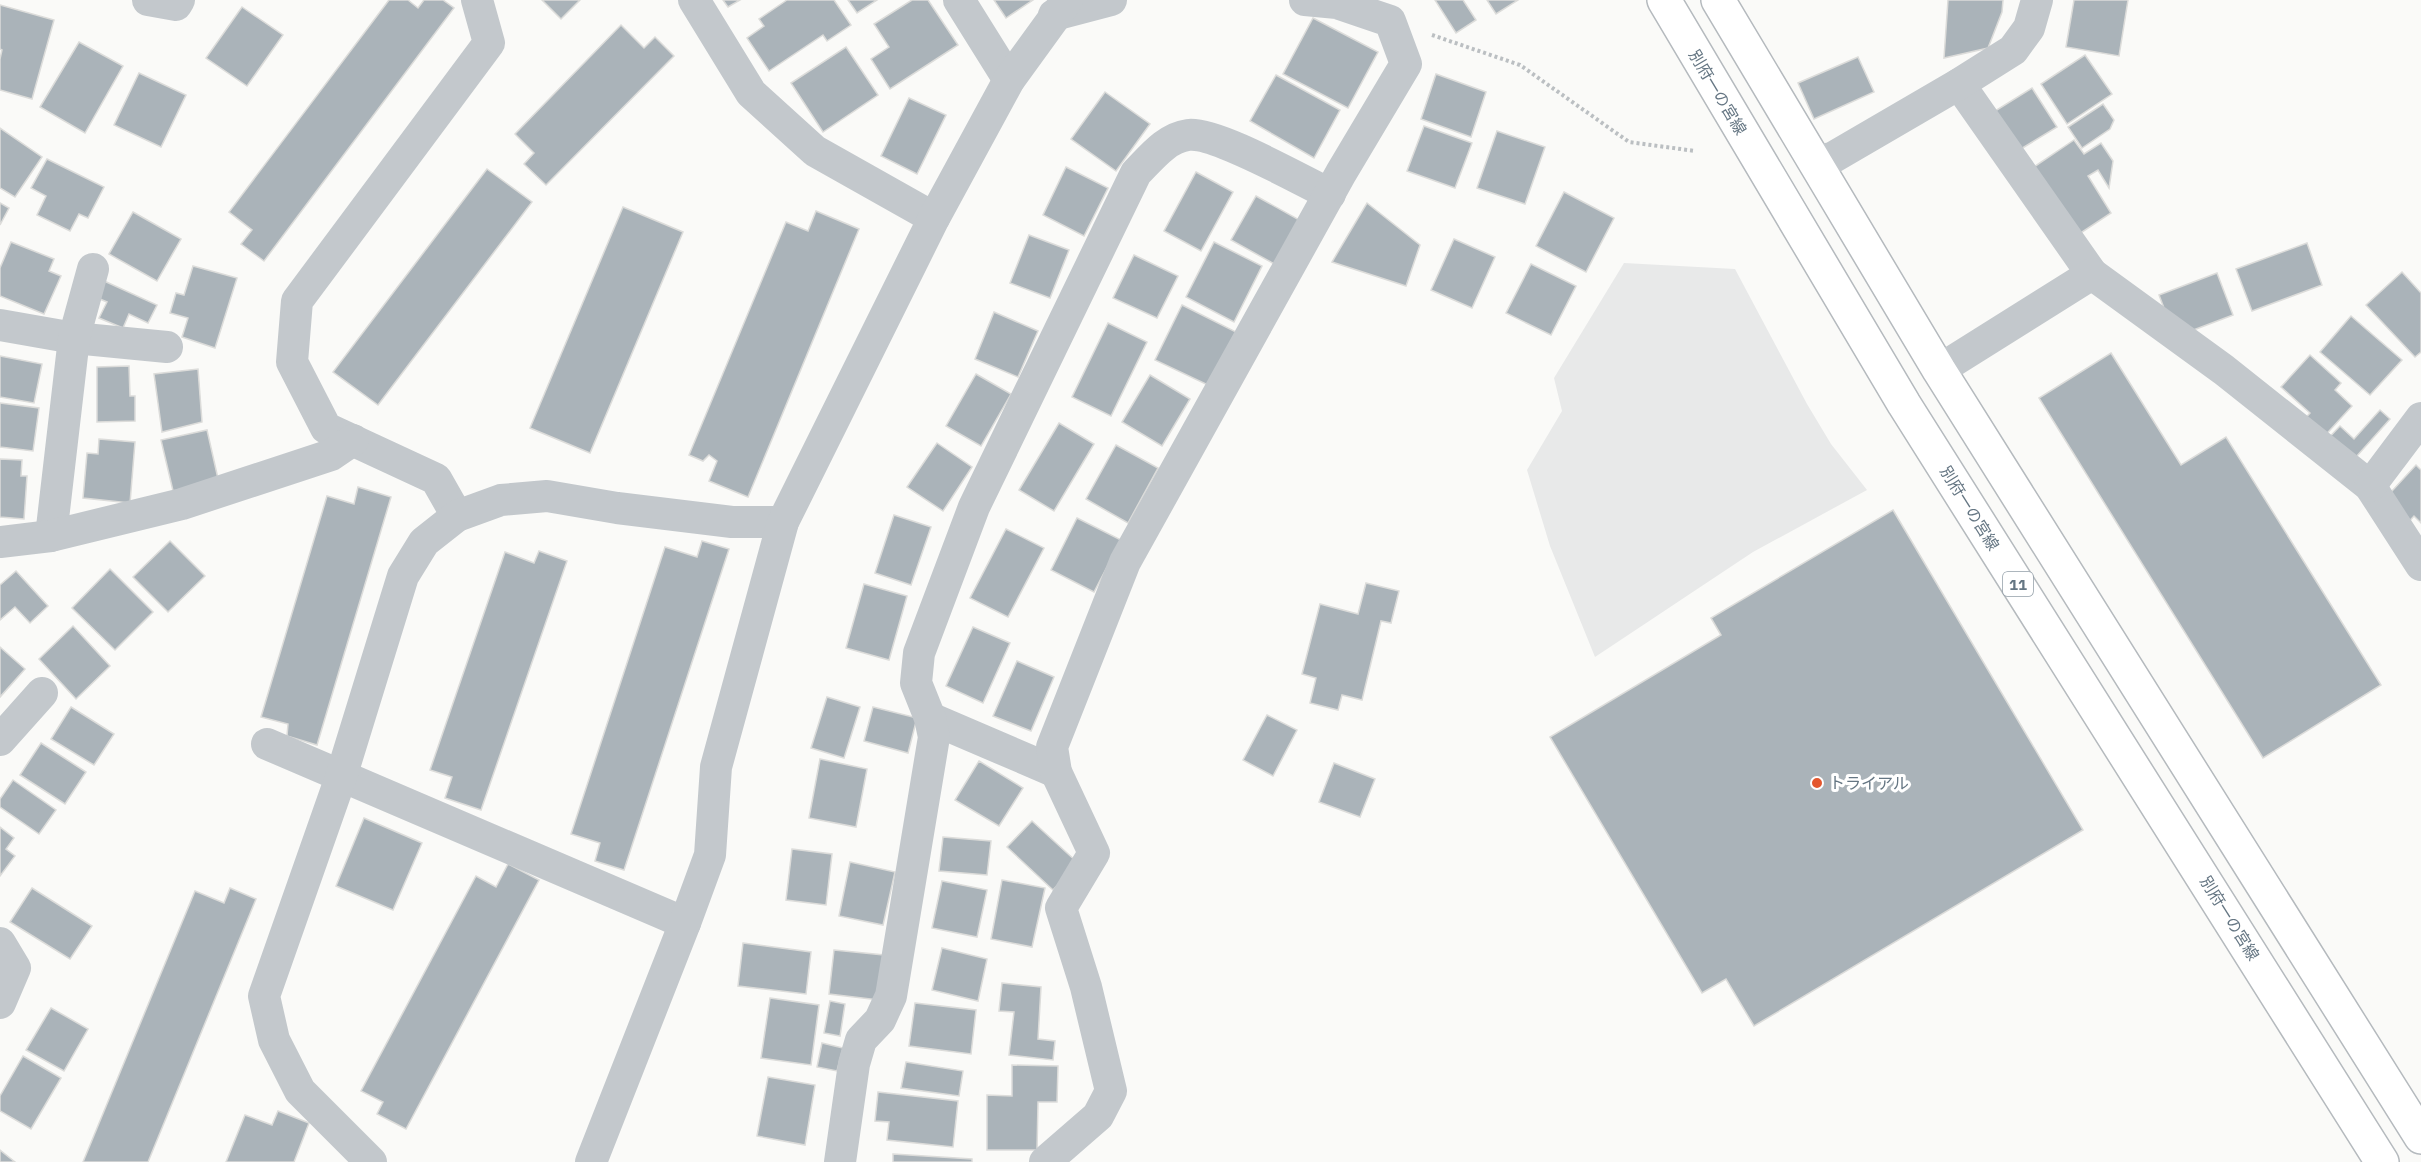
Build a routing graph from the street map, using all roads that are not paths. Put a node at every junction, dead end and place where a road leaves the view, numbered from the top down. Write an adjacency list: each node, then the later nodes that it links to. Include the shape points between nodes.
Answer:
1 (148, 0): 2 (street, via 176,5)
2 (180, 0)
3 (477, 0): 24 (street, via 489,43 297,302 292,362 326,428)
4 (694, 0): 16 (street, via 751,93 766,108 815,151)
5 (959, 0): 12 (street)
6 (1111, 0): 11 (street)
7 (1305, 0): 15 (street, via 1337,3 1390,21 1406,64)
8 (1664, 0): 45 (main road, 別府一の宮線 / 11, via 1904,404)
9 (1718, 0): 14 (main road)
10 (2037, 0): 13 (street, via 2029,28 2013,50)
11 (1060, 8): 12 (street)
12 (1009, 80): 16 (street)
13 (1959, 84): 14 (street, via 1832,158); 18 (street)
14 (1816, 161): 22 (main road)
15 (1330, 194): 32 (street, via 1224,142 1189,135 1164,145 1137,173 974,507 938,601 919,653 916,683); 35 (street, via 1125,562 1052,747)
16 (934, 218): 27 (street)
17 (93, 269): 20 (street)
18 (2092, 274): 22 (street); 25 (street, via 2224,370)
19 (0, 325): 20 (street)
20 (74, 338): 21 (street); 28 (street)
21 (167, 347)
22 (1939, 370): 40 (main road)
23 (2421, 418): 25 (street)
24 (353, 440): 26 (street, via 436,479); 28 (street, via 331,455 182,504)
25 (2370, 486): 30 (street)
26 (457, 516): 27 (street, via 501,500 547,496 732,522); 36 (street, via 424,542 403,576)
27 (783, 522): 37 (street, via 716,767 710,855)
28 (51, 536): 29 (street)
29 (0, 542)
30 (2421, 565)
31 (42, 693): 33 (street)
32 (930, 718): 35 (street); 43 (street, via 934,737 891,996 880,1020 861,1040)
33 (0, 740)
34 (267, 744): 36 (street)
35 (1056, 772): 44 (street, via 1094,853 1061,908 1086,987 1111,1091 1098,1116)
36 (341, 777): 37 (street); 41 (street, via 264,996 274,1040 300,1091)
37 (685, 924): 42 (street)
38 (0, 943): 39 (street, via 15,968)
39 (0, 1003)
40 (2421, 1137)
41 (371, 1162)
42 (591, 1162)
43 (840, 1162)
44 (1045, 1162)
45 (2382, 1162)

